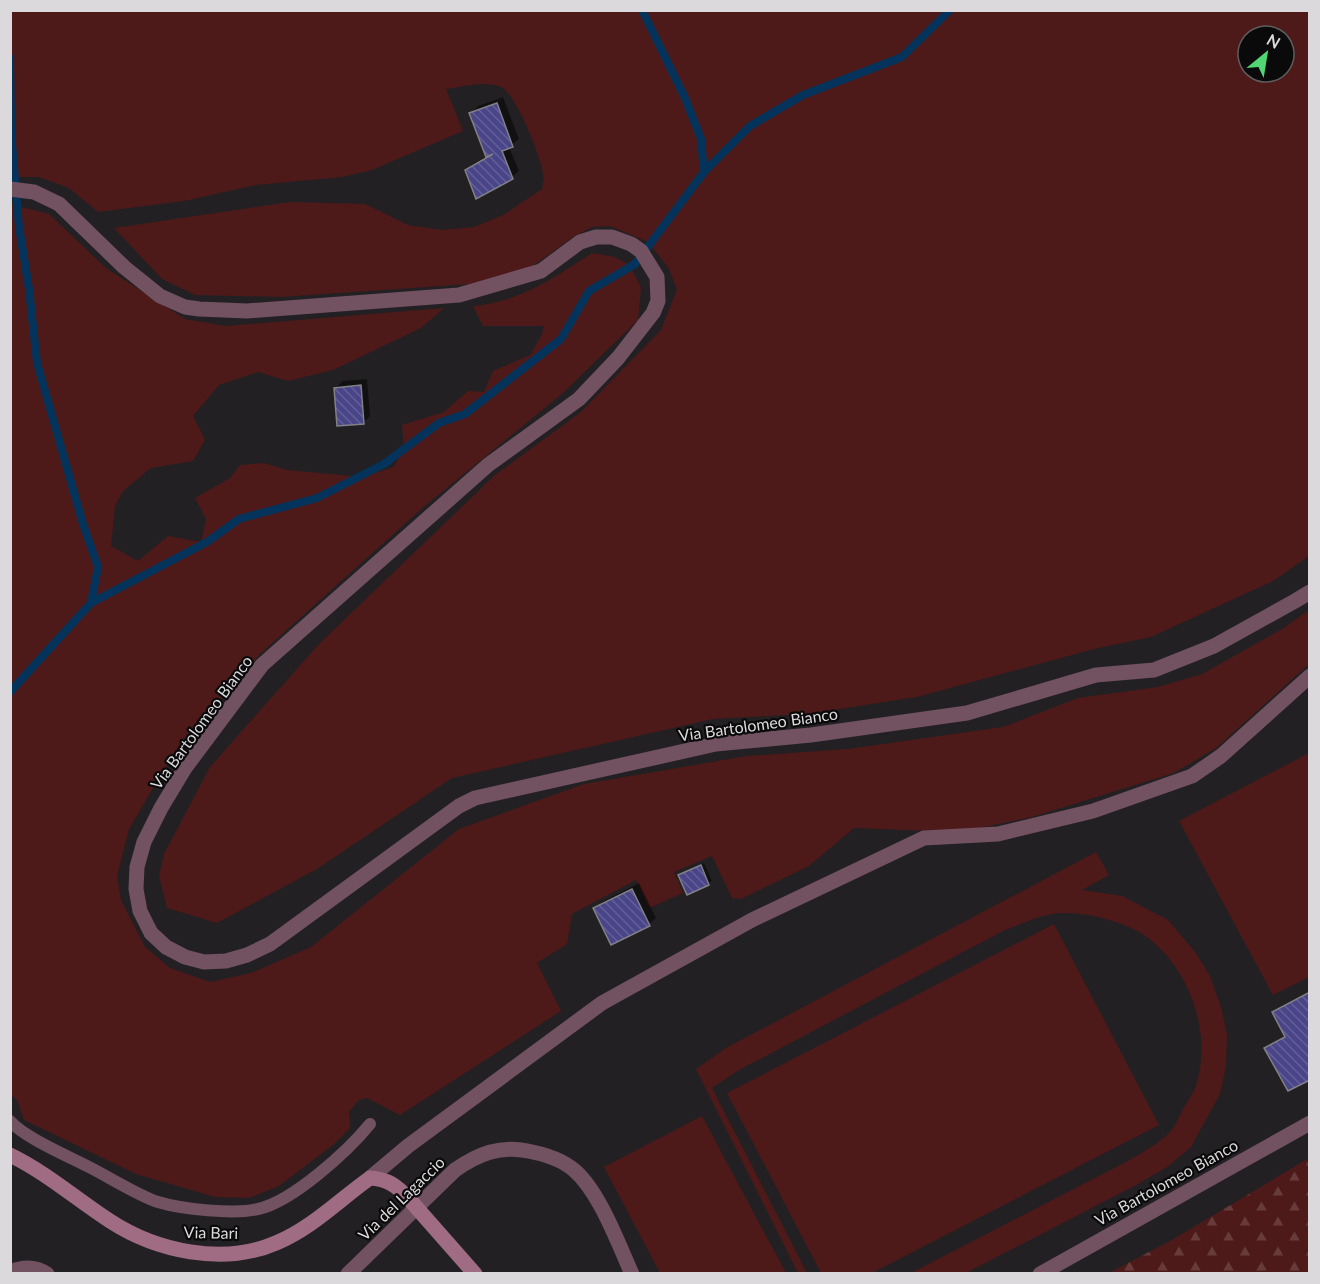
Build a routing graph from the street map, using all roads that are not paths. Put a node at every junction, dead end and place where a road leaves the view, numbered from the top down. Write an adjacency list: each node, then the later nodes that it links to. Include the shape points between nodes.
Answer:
1 (10, 189): 2 (street, Via Bartolomeo Bianco, via 34,192 59,204 160,296 199,309 247,311 459,295 541,271 580,242 596,237 612,237 631,244 641,251 657,277 658,301 653,313 587,391 488,465 262,665 185,768 144,842 136,889 140,911 151,933 185,957 204,962 226,961 270,944 475,798 716,744 967,713 1096,675 1154,670 1214,646)
2 (1310, 592)
3 (1310, 676): 8 (street, via 1221,756 1192,776 1093,811 998,834 924,838 752,920 602,1003)
4 (10, 1121): 6 (lane, via 31,1136 158,1202 237,1212 260,1209 289,1194 325,1169)
5 (1310, 1122): 14 (street, Via Bartolomeo Bianco)
6 (370, 1124)
7 (10, 1155): 8 (street, Via Bari, via 130,1233 171,1248 202,1253 242,1251 276,1243 313,1222)
8 (370, 1178): 12 (street, bridge, via 387,1180 400,1190)
9 (10, 1272): 10 (street, via 28,1267)
10 (47, 1274)
11 (348, 1274): 13 (street, Via del Lagaccio, via 455,1170 470,1159 504,1148 553,1157 573,1169 591,1190)
12 (475, 1274)
13 (632, 1274)
14 (1040, 1274)

